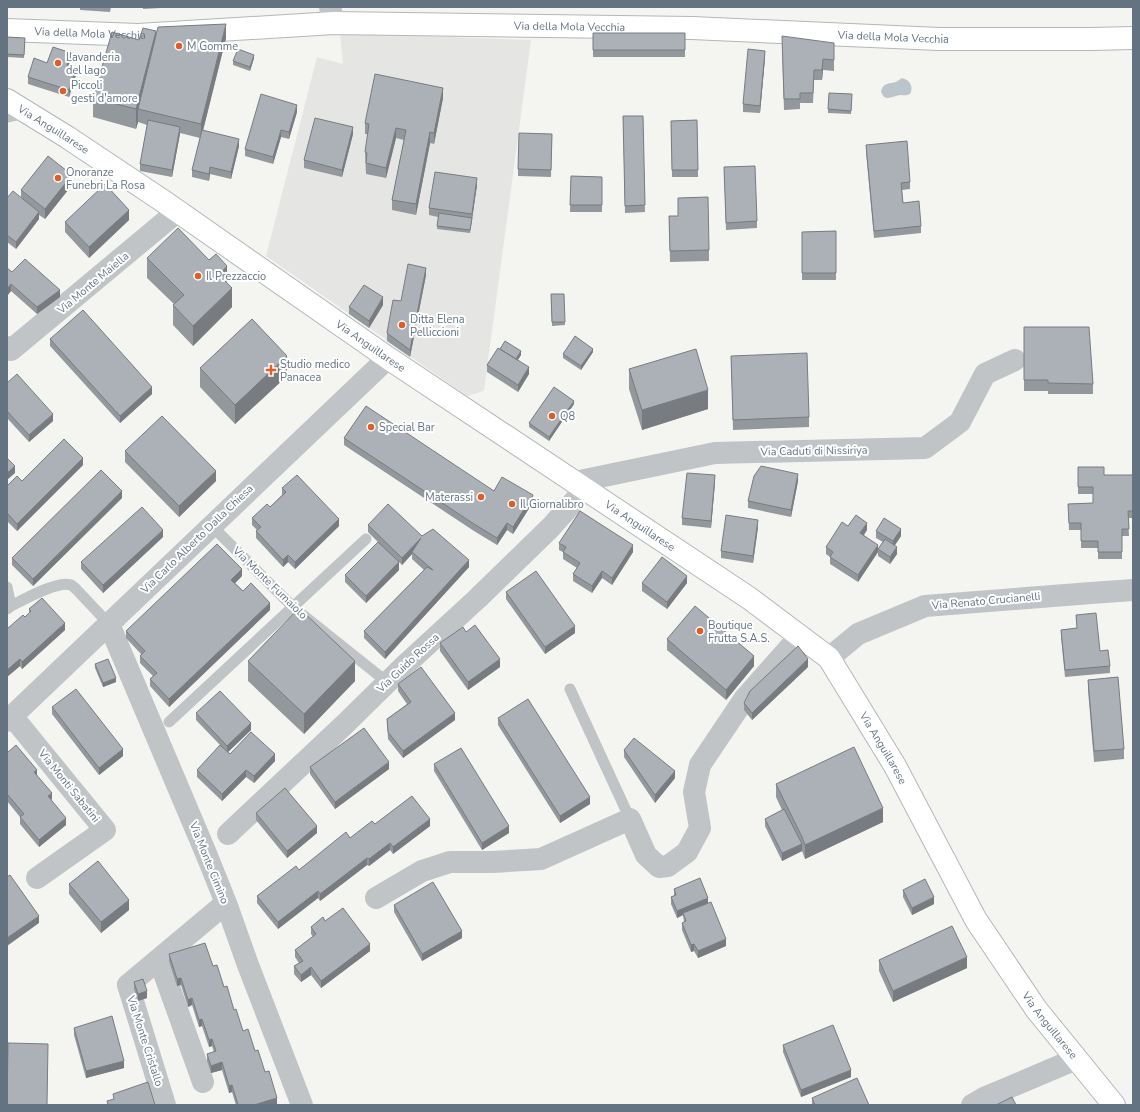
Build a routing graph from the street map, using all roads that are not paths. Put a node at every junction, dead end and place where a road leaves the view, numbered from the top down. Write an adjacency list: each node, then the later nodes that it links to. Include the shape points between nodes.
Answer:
1 (332, 15): 2 (main road, Via della Mola Vecchia, via 138,34); 3 (main road, Via della Mola Vecchia, via 938,39)
2 (7, 30)
3 (1133, 38)
4 (7, 100): 5 (main road, Via Anguillarese)
5 (17, 115): 6 (main road, Via Anguillarese, via 67,137)
6 (178, 212): 7 (street, Via Monte Maiella, via 11,350); 8 (main road, Via Anguillarese)
7 (7, 347)
8 (388, 358): 10 (main road, Via Anguillarese); 11 (street, Via Carlo Alberto Dalla Chiesa)
9 (1015, 360): 10 (street, Via Caduti di Nissiriya, via 985,374 960,422 925,448 715,453)
10 (580, 486): 18 (main road, Via Anguillarese, via 749,598); 20 (street, Via Guido Rossa, via 551,527)
11 (212, 526): 15 (lane, Via Monte Fumaiolo); 17 (street, Via Carlo Alberto Dalla Chiesa)
12 (366, 539): 15 (lane)
13 (7, 587): 16 (lane)
14 (1133, 590): 19 (street, Via Renato Crucianelli, via 925,606 858,634)
15 (292, 607): 20 (lane, Via Monte Fumaiolo); 23 (lane)
16 (9, 608): 17 (lane, via 50,587 71,585)
17 (109, 624): 22 (street, Via Carlo Alberto Dalla Chiesa); 28 (street, Via Monte Cimino)
18 (800, 636): 19 (main road, Via Anguillarese); 24 (street, via 744,698 700,765 694,792 700,828 687,852 668,866 659,867 646,855)
19 (829, 658): 30 (main road, Via Anguillarese, via 895,766 976,920 1036,1009)
20 (387, 682): 25 (street, Via Guido Rossa)
21 (570, 689): 24 (lane)
22 (10, 718): 26 (street, Via Monti Sabatini, via 105,830)
23 (169, 722)
24 (630, 819): 27 (street, via 541,859 450,862 422,871)
25 (228, 834)
26 (38, 878)
27 (376, 898)
28 (226, 904): 29 (street, Via Monte Cristallo); 33 (street, Via Monte Cimino)
29 (159, 959): 31 (street); 32 (street, Via Monte Cristallo, via 128,985)
30 (1076, 1059): 34 (street); 35 (main road, Via Anguillarese)
31 (203, 1082)
32 (165, 1105)
33 (302, 1105)
34 (972, 1105)
35 (1114, 1105)

